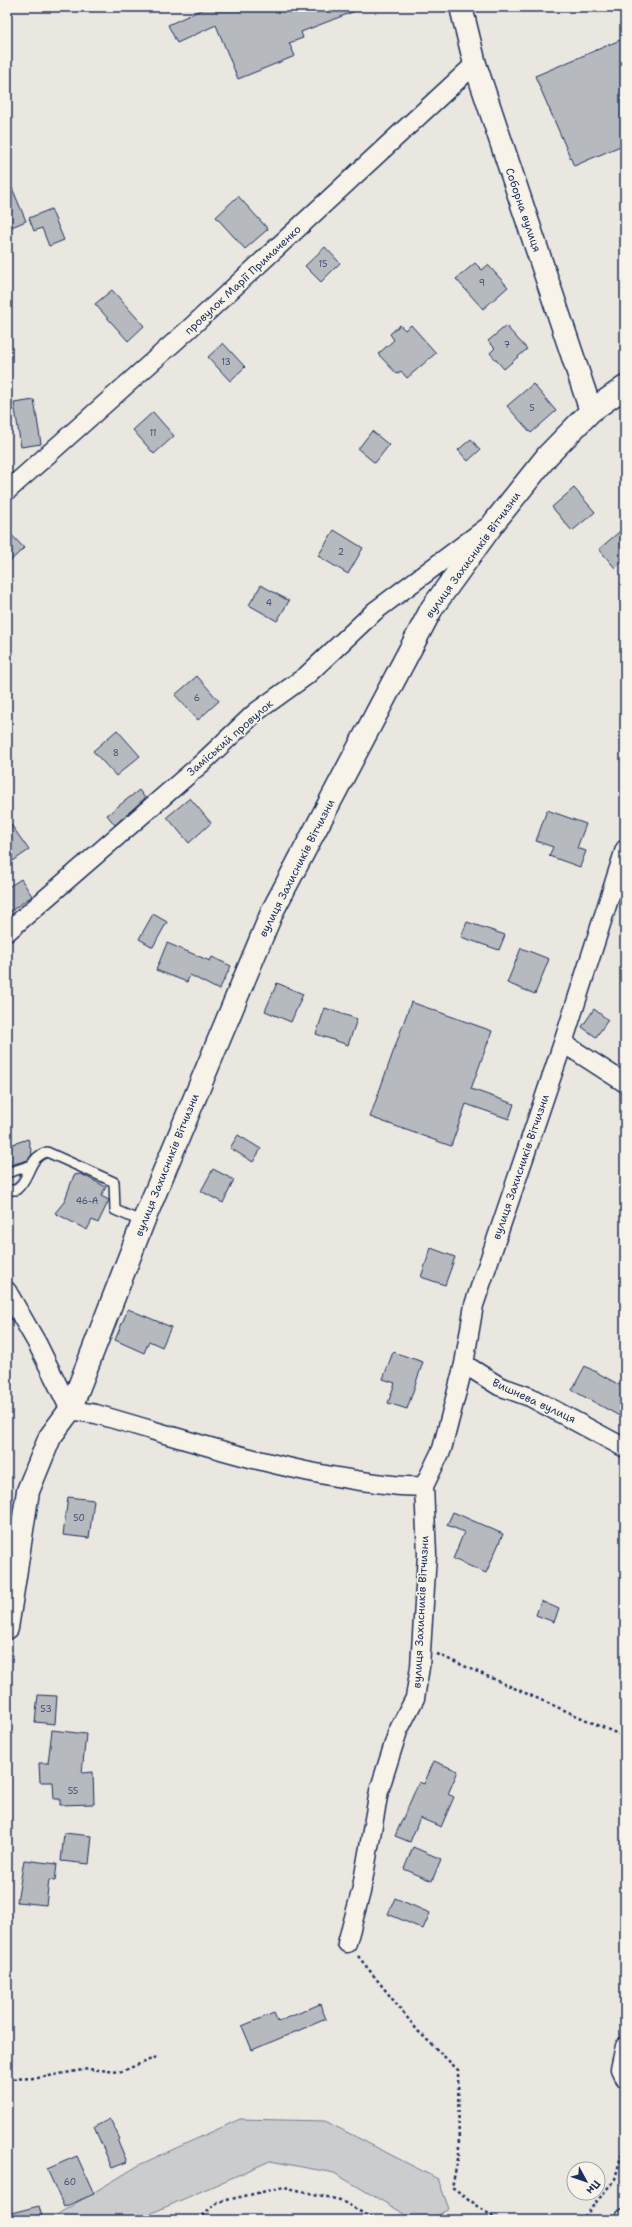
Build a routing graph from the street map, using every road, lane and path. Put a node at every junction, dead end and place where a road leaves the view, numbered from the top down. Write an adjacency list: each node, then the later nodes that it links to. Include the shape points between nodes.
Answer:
1 (461, 7): 2 (street, Соборна вулиця)
2 (475, 64): 4 (street, Соборна вулиця); 5 (street, провулок Марії Примаченко, via 183,335)
3 (625, 387): 4 (street, вулиця Захисників Вітчизни)
4 (591, 411): 6 (street, вулиця Захисників Вітчизни, via 548,455)
5 (7, 491)
6 (496, 520): 8 (street, Заміський провулок, via 374,611 306,676 256,712 202,763); 14 (street, вулиця Захисників Вітчизни, via 432,608 273,910)
7 (625, 849): 9 (street, вулиця Захисників Вітчизни)
8 (7, 932)
9 (564, 1043): 10 (street); 16 (street, вулиця Захисників Вітчизни, via 474,1305)
10 (625, 1083)
11 (30, 1166): 12 (lane); 13 (lane, via 27,1178 22,1184 16,1190); 14 (lane, via 41,1154 47,1152 114,1182 115,1210)
12 (7, 1173)
13 (7, 1190)
14 (143, 1222): 17 (street, вулиця Захисників Вітчизни)
15 (7, 1291): 17 (street, via 37,1343)
16 (464, 1364): 18 (street, Вишнева вулиця, via 499,1386 530,1397); 19 (street, вулиця Захисників Вітчизни, via 442,1449)
17 (70, 1410): 19 (street, via 96,1414 271,1463 325,1475 407,1488); 20 (street, вулиця Захисників Вітчизни, via 50,1437 28,1491)
18 (625, 1448)
19 (424, 1486): 21 (street, вулиця Захисників Вітчизни, via 427,1554)
20 (7, 1628)
21 (421, 1646): 22 (path); 23 (street, вулиця Захисників Вітчизни, via 415,1698 398,1731 379,1791 361,1892)
22 (625, 1737)
23 (347, 1943): 31 (path, via 418,2031 458,2070 459,2154 452,2187)
24 (625, 2046): 27 (street, via 620,2069)
25 (159, 2056): 26 (path, via 120,2072 88,2069 37,2078)
26 (7, 2079)
27 (625, 2079)
28 (625, 2141): 32 (path, via 615,2179)
29 (198, 2220): 30 (path, via 218,2202 284,2187 340,2200)
30 (375, 2220)
31 (498, 2220)
32 (579, 2220)

